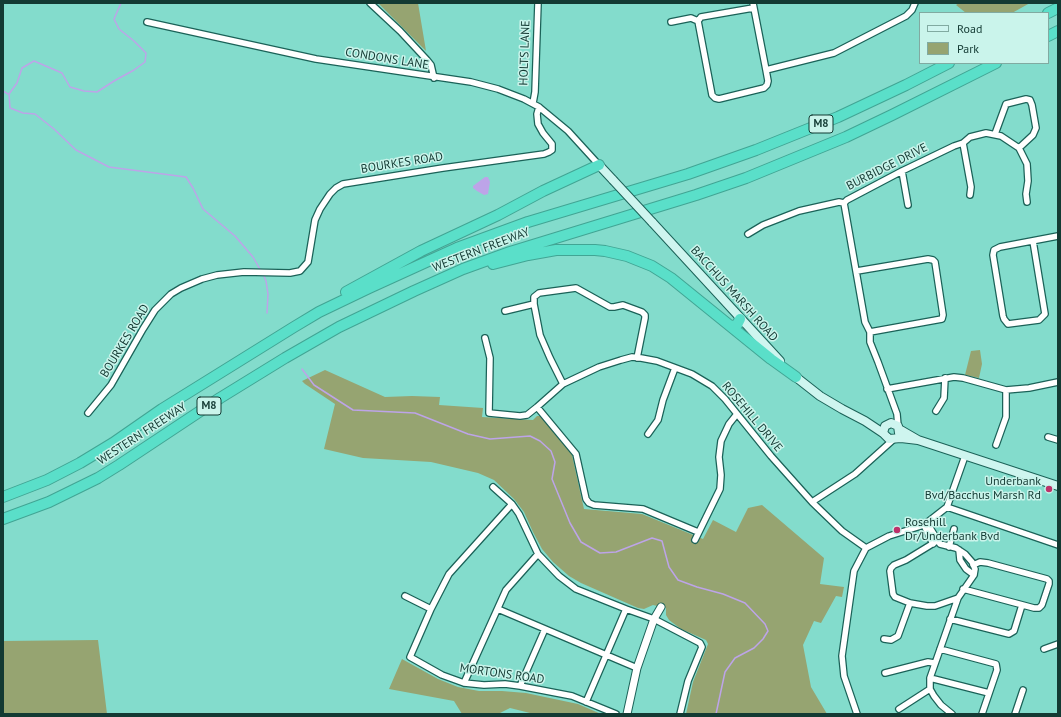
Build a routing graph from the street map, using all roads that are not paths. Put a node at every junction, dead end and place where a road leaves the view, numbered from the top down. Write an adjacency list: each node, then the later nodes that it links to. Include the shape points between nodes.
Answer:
1 (370, 3): 15 (street, via 427,60)
2 (538, 3): 16 (street, HOLTS LANE)
3 (915, 3): 14 (street, via 906,16 834,53)
4 (753, 6): 7 (street, via 701,17); 14 (street)
5 (1058, 8): 6 (highway)
6 (1049, 12)
7 (698, 21): 9 (street, via 691,18); 14 (street, via 712,95 715,98 764,88 768,81)
8 (147, 22): 15 (street, CONDONS LANE, via 316,59)
9 (671, 22)
10 (1058, 31): 11 (highway)
11 (1049, 36)
12 (947, 64): 36 (highway, WESTERN FREEWAY / M8, via 838,117 756,150 688,174 528,222 457,248 319,312)
13 (994, 64): 31 (highway, WESTERN FREEWAY / M8, via 866,127 746,178 510,252)
14 (766, 70)
15 (434, 78): 16 (street, CONDONS LANE, via 487,85)
16 (533, 103): 17 (street, CONDONS LANE)
17 (540, 107): 21 (street, CONDONS LANE, via 568,131); 50 (street, BOURKES ROAD, via 537,114 538,124 552,144 552,150 549,152 343,184 330,194 320,209 315,220 308,262 303,269 290,273 234,273 202,279 171,294 149,318 111,385)
18 (995, 134): 19 (street, BURBIDGE DRIVE, via 986,133 970,137); 20 (street); 20 (street, via 1006,104 1030,100 1036,128 1033,135)
19 (963, 143): 22 (street, BURBIDGE DRIVE); 23 (street, via 971,187)
20 (1019, 148): 24 (street, via 1027,164)
21 (599, 165): 34 (main road, BACCHUS MARSH ROAD, bridge); 36 (highway, via 397,263 329,302)
22 (902, 171): 25 (street, BURBIDGE DRIVE); 26 (street)
23 (970, 195)
24 (1028, 202)
25 (844, 203): 27 (street, via 799,211 763,225); 30 (street, BURBIDGE DRIVE)
26 (908, 205)
27 (748, 234)
28 (1058, 236): 29 (street)
29 (1033, 241): 29 (street, via 1045,314 1039,320 1008,324 1004,319 993,252 996,248)
30 (857, 271): 37 (street, BURBIDGE DRIVE, via 865,322); 37 (street, via 928,259 935,262 942,319)
31 (414, 290): 35 (highway, via 491,265 544,252 580,249 605,251 627,256 660,271 683,286); 70 (highway, WESTERN FREEWAY / M8, via 344,324 285,358 98,478 49,502)
32 (534, 304): 33 (street); 39 (street, via 534,297 538,293 576,288 610,307 623,305 642,312 645,318); 44 (street, via 540,335)
33 (505, 311)
34 (740, 319): 35 (highway, via 737,325); 41 (main road, BACCHUS MARSH ROAD)
35 (732, 326): 41 (highway)
36 (294, 327): 66 (highway, WESTERN FREEWAY / M8, via 162,408 80,463 47,480)
37 (870, 332): 45 (street, BURBIDGE DRIVE, via 870,342)
38 (485, 338): 47 (street, ROSEHILL DRIVE, via 490,358 489,413 520,416)
39 (637, 358): 40 (street, ROSEHILL DRIVE, via 657,361); 44 (street, ROSEHILL DRIVE, via 599,367)
40 (676, 368): 51 (street, ROSEHILL DRIVE, via 712,386); 55 (street, via 658,420)
41 (796, 377): 52 (main road, BACCHUS MARSH ROAD, via 831,403)
42 (945, 378): 45 (street); 46 (street, via 963,378); 49 (street, via 944,398)
43 (1058, 382): 46 (street)
44 (562, 384): 47 (street, ROSEHILL DRIVE)
45 (887, 390): 48 (street, BURBIDGE DRIVE)
46 (1006, 390): 61 (street, via 1006,417)
47 (537, 407): 73 (street, via 576,454 589,503 643,510)
48 (895, 410): 53 (street); 54 (street, BURBIDGE DRIVE)
49 (936, 411)
50 (88, 413)
51 (737, 414): 67 (street, ROSEHILL DRIVE); 73 (street, via 721,441 720,489)
52 (865, 421): 53 (main road, BACCHUS MARSH ROAD); 56 (main road, BACCHUS MARSH ROAD)
53 (888, 424): 54 (main road, via 894,423); 56 (main road, via 884,428)
54 (899, 428): 57 (main road, via 899,434); 59 (main road)
55 (648, 434)
56 (884, 434): 57 (main road, via 889,439); 62 (street, via 884,444)
57 (894, 438): 59 (main road); 62 (street)
58 (1048, 438): 60 (street)
59 (918, 440): 63 (main road)
60 (1058, 440)
61 (996, 446)
62 (879, 452): 67 (street, via 855,474)
63 (965, 456): 64 (main road); 69 (street)
64 (1058, 486)
65 (493, 487): 68 (street)
66 (3, 497)
67 (812, 502): 78 (street, ROSEHILL DRIVE, via 842,531)
68 (512, 504): 80 (street, via 520,514); 89 (street, via 449,574)
69 (947, 507): 71 (street); 76 (street)
70 (3, 519)
71 (926, 524): 75 (street); 78 (street, via 889,536)
72 (954, 529): 77 (street)
73 (698, 532): 74 (street)
74 (695, 540)
75 (935, 542): 77 (street); 86 (street, via 891,568 893,594)
76 (1058, 544)
77 (949, 547): 79 (street)
78 (866, 548): 114 (street, via 854,570 842,656 844,676)
79 (959, 550): 81 (street); 82 (street, via 960,560 966,569)
80 (538, 554): 90 (street, via 509,586); 91 (street, via 559,576 576,588)
81 (973, 565): 82 (street); 87 (street, via 980,562 988,563 1049,580 1047,592 1039,608)
82 (974, 574): 83 (street)
83 (963, 589): 85 (street); 87 (street)
84 (405, 596): 89 (street)
85 (958, 598): 86 (street, via 935,606); 93 (street)
86 (910, 603): 95 (street, via 898,636 891,640)
87 (1022, 605): 93 (street, via 1014,631 1009,634)
88 (661, 607): 92 (street)
89 (431, 609): 104 (street, MORTONS ROAD, via 410,657 442,675)
90 (498, 609): 94 (street); 104 (street)
91 (626, 609): 92 (street); 99 (street)
92 (654, 619): 101 (street); 113 (street, via 700,643 702,647 688,681)
93 (950, 619): 97 (street)
94 (545, 629): 99 (street); 105 (street)
95 (884, 639)
96 (1058, 644): 98 (street)
97 (940, 649): 100 (street); 108 (street, via 994,663 997,666)
98 (1044, 649)
99 (606, 655): 101 (street); 109 (street)
100 (934, 663): 102 (street, via 928,662); 103 (street)
101 (637, 668): 112 (street)
102 (886, 673)
103 (930, 678): 106 (street); 108 (street)
104 (464, 683): 105 (street, MORTONS ROAD)
105 (520, 686): 109 (street, MORTONS ROAD, via 572,696)
106 (930, 689): 110 (street); 115 (street)
107 (1024, 690): 117 (street)
108 (989, 693): 116 (street)
109 (586, 702): 111 (street, MORTONS ROAD)
110 (899, 710)
111 (616, 714)
112 (627, 714)
113 (680, 714)
114 (857, 714)
115 (950, 714)
116 (982, 714)
117 (1015, 714)

